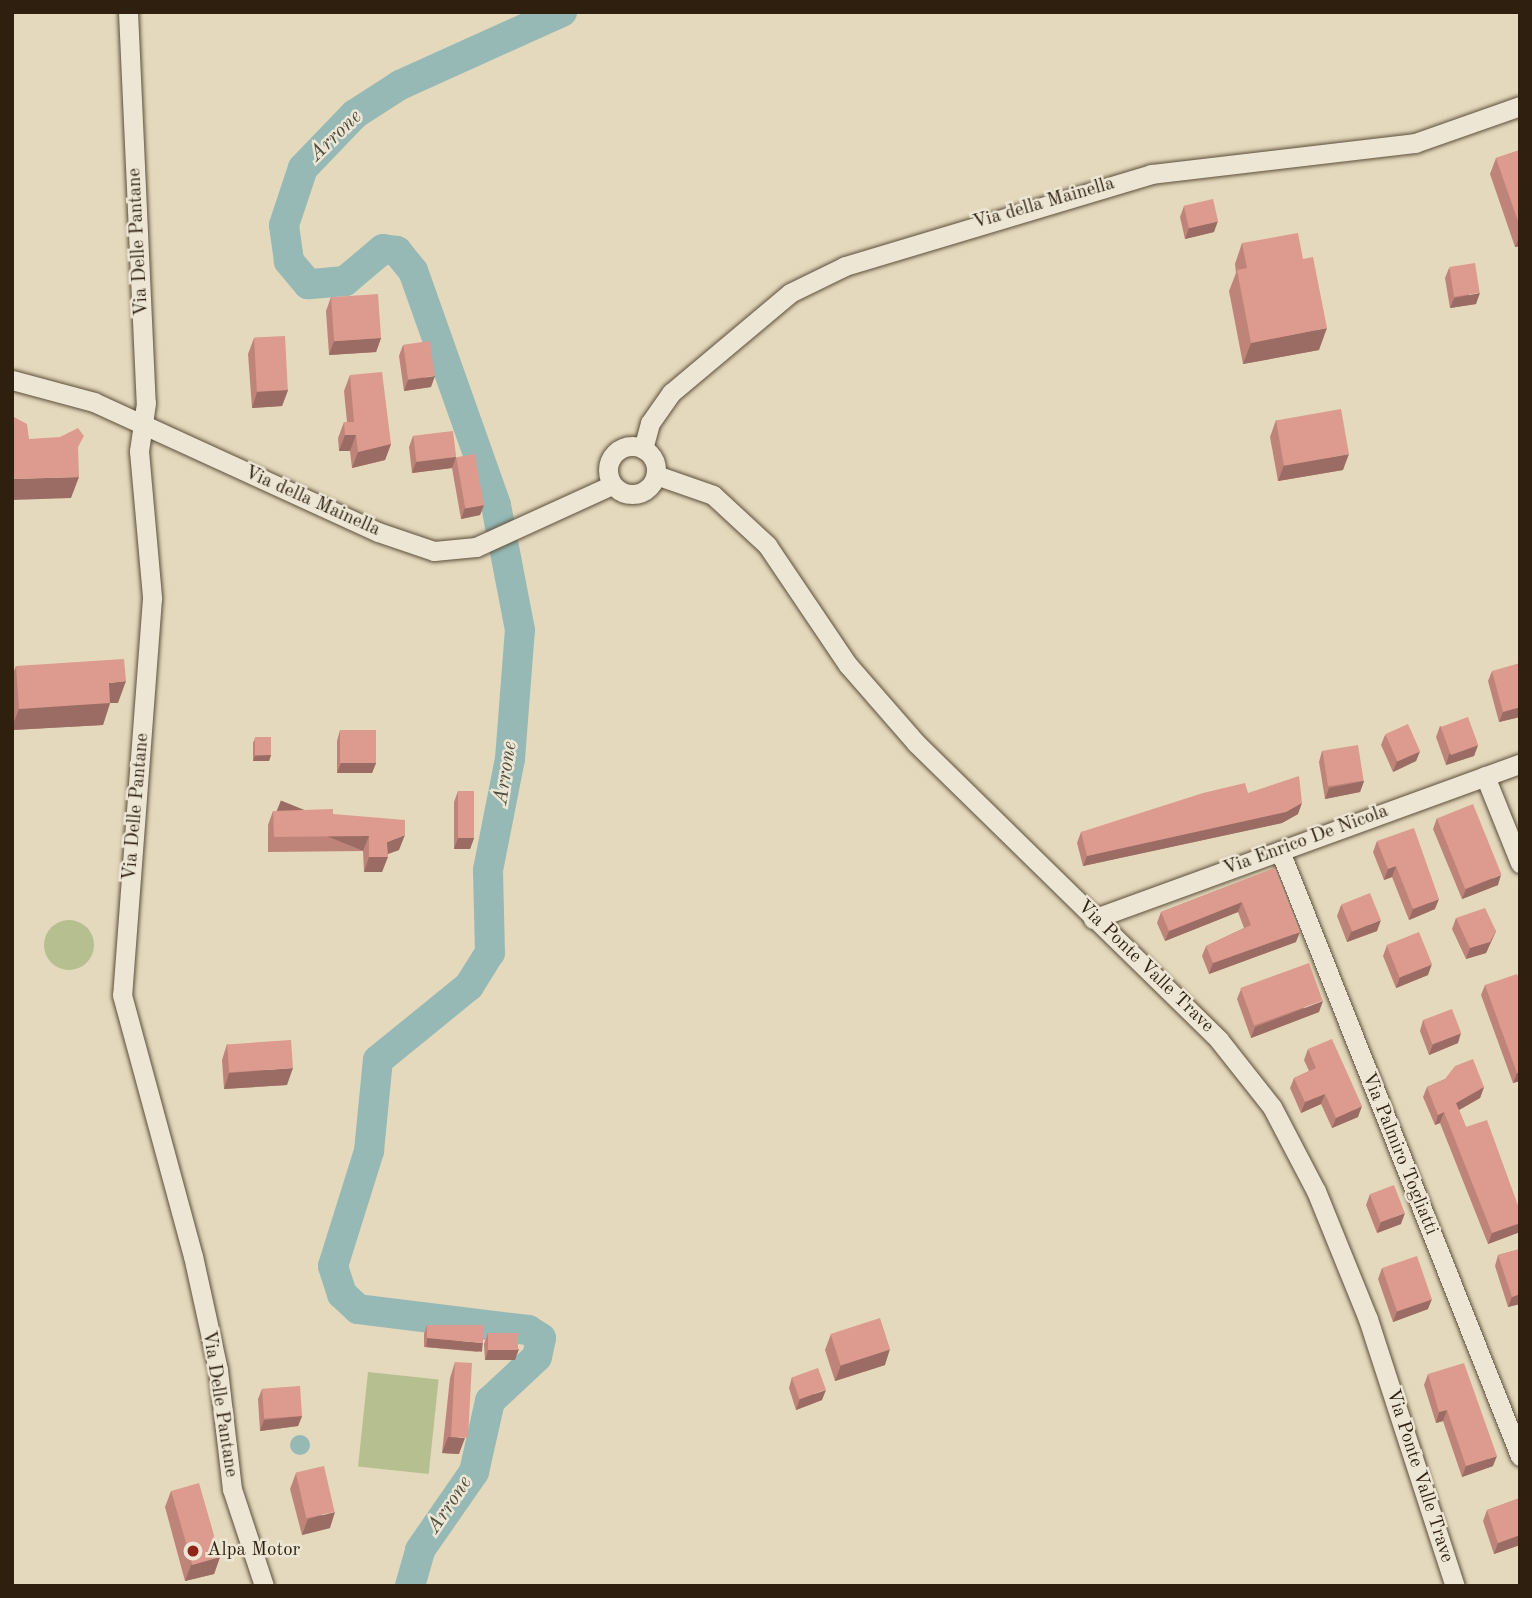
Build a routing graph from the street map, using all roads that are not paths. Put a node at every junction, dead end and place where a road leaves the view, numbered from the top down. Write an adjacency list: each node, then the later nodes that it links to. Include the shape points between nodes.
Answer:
1 (128, 12): 4 (street, Via Delle Pantane)
2 (1520, 106): 5 (street, Via della Mainella, via 1415,143 1151,174 845,266 790,293 671,393 650,423)
3 (12, 380): 4 (street, Via della Mainella, via 94,402)
4 (145, 427): 7 (street, Via della Mainella, via 403,542 449,552 482,544); 14 (street, Via Delle Pantane, via 139,451 152,598 150,667 122,995 193,1256 218,1370 232,1489)
5 (643, 449): 6 (street); 7 (street, via 628,446 614,454 608,469)
6 (656, 475): 7 (street, via 649,488 634,495); 12 (street, Via Ponte Valle Trave, via 713,495 767,545 856,675)
7 (612, 485)
8 (1520, 764): 9 (street, Via Enrico De Nicola)
9 (1486, 776): 10 (street, Via Enrico De Nicola); 11 (street)
10 (1280, 851): 12 (street, Via Enrico De Nicola); 13 (street, Via Palmiro Togliatti)
11 (1520, 863)
12 (1093, 919): 15 (street, Via Ponte Valle Trave, via 1219,1040 1272,1107 1315,1191 1368,1319)
13 (1520, 1456)
14 (264, 1586)
15 (1455, 1586)

